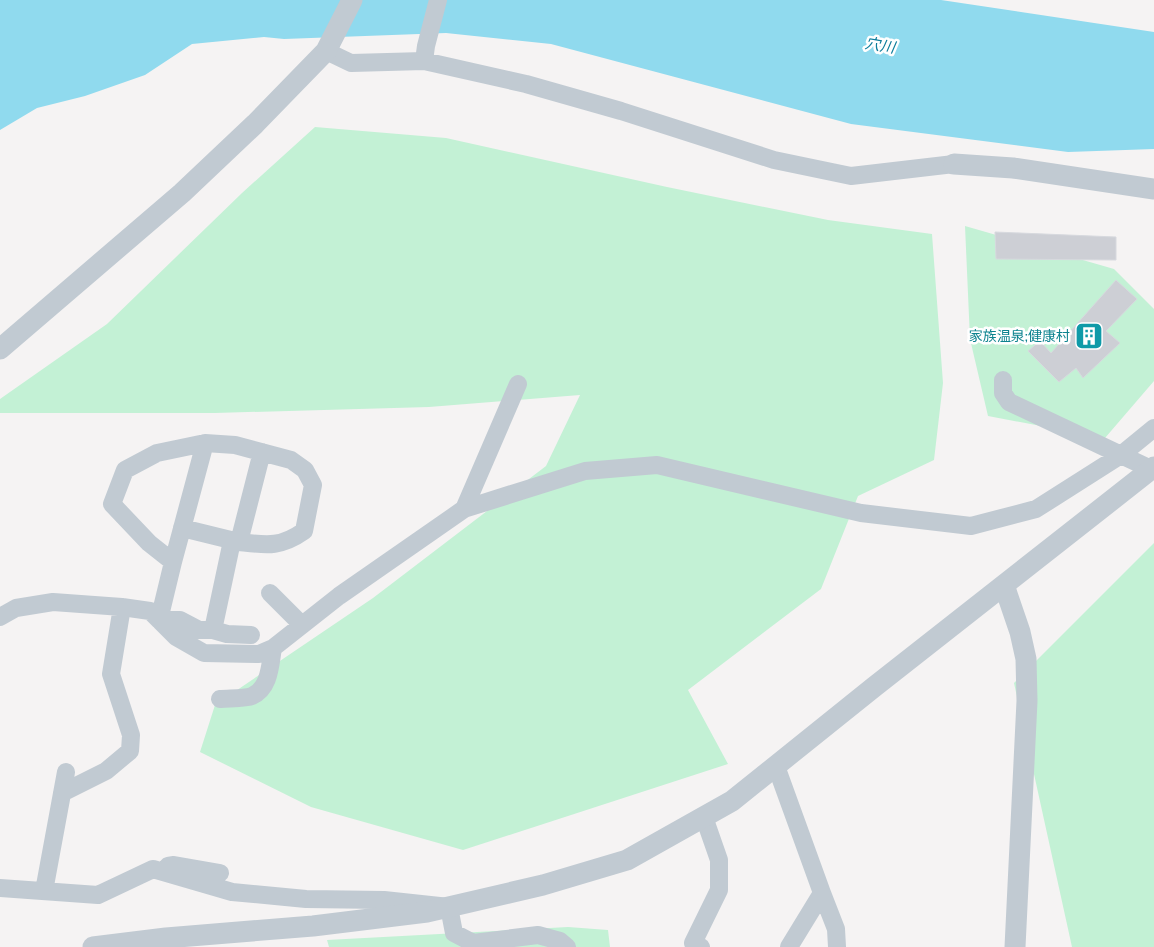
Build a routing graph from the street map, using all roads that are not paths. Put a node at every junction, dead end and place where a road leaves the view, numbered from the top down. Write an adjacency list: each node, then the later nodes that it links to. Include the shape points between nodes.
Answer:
1 (352, 0): 3 (street)
2 (438, 0): 4 (street)
3 (326, 52): 4 (street, via 351,63); 7 (street, via 182,193)
4 (425, 53): 5 (street, via 774,160 851,176)
5 (954, 164): 6 (street, via 1013,168)
6 (1154, 189)
7 (0, 349)
8 (1003, 380): 13 (street, via 1003,393 1009,402)
9 (518, 384): 15 (street)
10 (1154, 428): 13 (street)
11 (205, 443): 12 (street, via 235,445); 16 (street); 18 (street, via 157,453 125,470 112,504 149,543)
12 (262, 452): 17 (street); 17 (street, via 292,460 305,470 313,484 304,531 293,539 272,545)
13 (1121, 456): 14 (street); 15 (street, via 1036,509 971,526 861,513 657,465 585,471)
14 (1153, 468): 19 (street)
15 (464, 508): 24 (street)
16 (182, 528): 17 (street); 18 (street)
17 (236, 542): 25 (street)
18 (173, 562): 23 (street)
19 (1004, 585): 29 (street); 44 (street, via 1026,659 1027,701)
20 (270, 593): 24 (street)
21 (122, 606): 22 (street, via 53,602); 23 (street, via 150,611); 31 (street, via 111,674 131,735 130,751 106,771)
22 (2, 613)
23 (159, 620): 25 (street, via 180,620 199,630); 27 (street, via 176,637 204,653 259,654)
24 (302, 625): 27 (street)
25 (213, 630): 26 (street)
26 (251, 635)
27 (273, 648): 28 (street, via 263,688 251,696)
28 (220, 699)
29 (776, 766): 32 (street, via 732,801); 37 (street)
30 (66, 772): 31 (street)
31 (62, 793): 36 (street)
32 (704, 817): 38 (street, via 627,860); 39 (street, via 719,860 719,890)
33 (152, 869): 34 (street, via 174,865); 36 (street, via 98,895); 38 (street, via 232,892 306,899 384,900)
34 (220, 873)
35 (0, 888): 36 (street)
36 (44, 891)
37 (822, 893): 42 (street); 43 (street, via 836,929)
38 (449, 907): 40 (street, via 313,926); 41 (street, via 454,933 473,943 538,935 560,941)
39 (695, 946)
40 (93, 947)
41 (567, 947)
42 (789, 947)
43 (837, 947)
44 (1015, 947)

